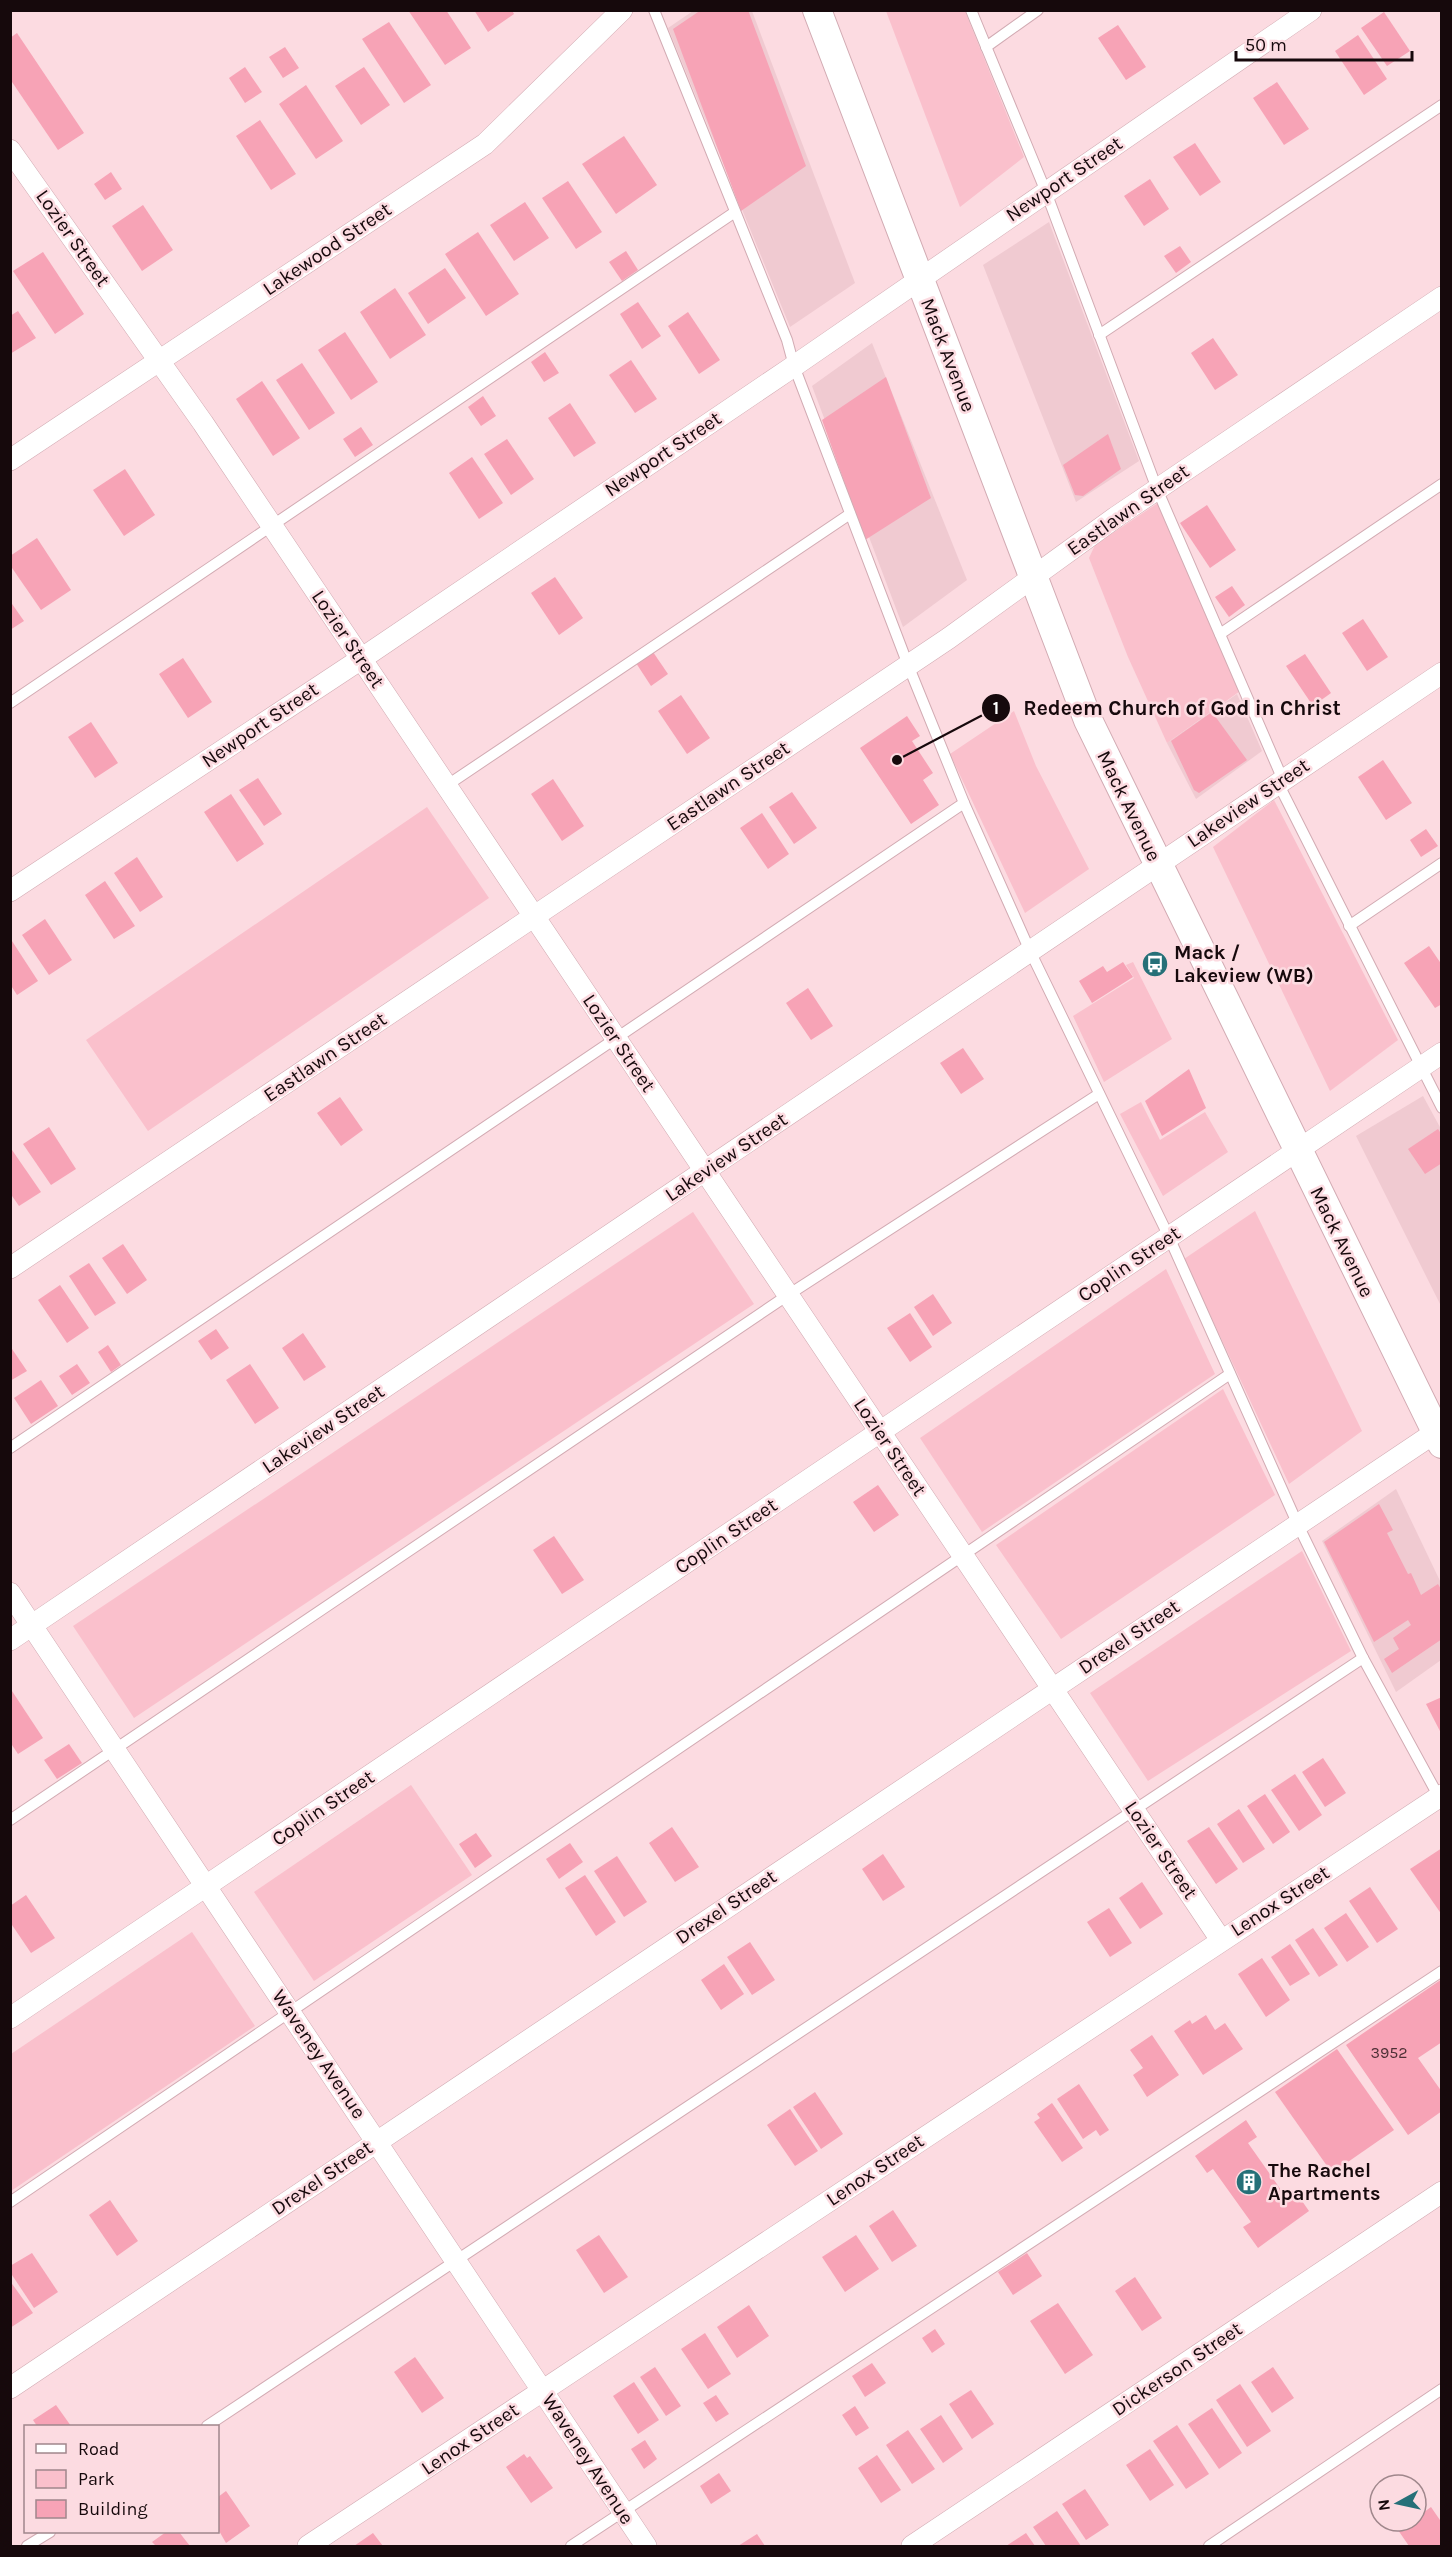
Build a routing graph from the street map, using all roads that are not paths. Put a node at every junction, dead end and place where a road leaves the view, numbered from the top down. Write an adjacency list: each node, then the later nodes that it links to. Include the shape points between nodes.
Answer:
1 (622, 10): 15 (street, Lakewood Street, via 485,144)
2 (654, 10): 11 (lane)
3 (817, 10): 12 (main road, Mack Avenue)
4 (971, 10): 7 (lane)
5 (1038, 10): 7 (lane)
6 (1311, 10): 10 (street, Newport Street)
7 (986, 46): 10 (lane)
8 (1442, 105): 14 (lane)
9 (10, 150): 15 (street, Lozier Street)
10 (1046, 192): 12 (street, Newport Street); 14 (lane)
11 (735, 212): 16 (lane); 21 (lane)
12 (919, 280): 16 (street, Newport Street); 22 (main road, Mack Avenue)
13 (1442, 297): 19 (street, Eastlawn Street)
14 (1099, 335): 19 (lane)
15 (160, 361): 17 (street, Lakewood Street); 21 (street, Lozier Street)
16 (794, 366): 20 (lane); 24 (street, Newport Street)
17 (10, 460)
18 (1442, 484): 23 (lane)
19 (1157, 489): 22 (street, Eastlawn Street); 23 (lane)
20 (850, 514): 25 (lane); 29 (lane)
21 (272, 525): 24 (street, Lozier Street); 27 (lane)
22 (1033, 577): 25 (street, Eastlawn Street); 32 (main road, Mack Avenue, via 1088,720)
23 (1220, 634): 28 (lane)
24 (361, 659): 29 (street, Lozier Street); 33 (street, Newport Street)
25 (908, 665): 30 (lane); 34 (street, Eastlawn Street)
26 (1442, 673): 28 (street, Lakeview Street)
27 (10, 703)
28 (1281, 781): 32 (street, Lakeview Street); 35 (lane)
29 (446, 786): 34 (street, Lozier Street)
30 (964, 803): 36 (lane); 37 (lane)
31 (1442, 863): 35 (lane)
32 (1158, 864): 36 (street, Lakeview Street); 42 (main road, Mack Avenue)
33 (10, 891)
34 (533, 916): 37 (street, Lozier Street); 45 (street, Eastlawn Street)
35 (1349, 926): 39 (lane)
36 (1030, 951): 40 (lane); 43 (street, Lakeview Street)
37 (616, 1040): 43 (street, Lozier Street); 50 (lane)
38 (1442, 1053): 39 (street, Coplin Street)
39 (1420, 1068): 41 (lane); 42 (street, Coplin Street)
40 (1099, 1094): 44 (lane); 46 (lane)
41 (1442, 1108)
42 (1297, 1150): 44 (street, Coplin Street); 49 (main road, Mack Avenue)
43 (705, 1171): 46 (street, Lozier Street); 54 (street, Lakeview Street)
44 (1169, 1237): 47 (lane); 48 (street, Coplin Street)
45 (10, 1268)
46 (788, 1295): 48 (street, Lozier Street); 58 (lane)
47 (1230, 1374): 51 (lane); 52 (lane)
48 (880, 1432): 52 (street, Lozier Street); 62 (street, Coplin Street)
49 (1440, 1435): 51 (street, Drexel Street)
50 (10, 1448)
51 (1298, 1525): 56 (lane); 57 (street, Drexel Street)
52 (963, 1556): 57 (street, Lozier Street); 65 (lane)
53 (10, 1593): 54 (street, Waveney Avenue)
54 (32, 1625): 55 (street, Lakeview Street); 58 (street, Waveney Avenue)
55 (10, 1640)
56 (1364, 1658): 59 (lane); 60 (lane)
57 (1052, 1688): 60 (street, Lozier Street); 67 (street, Drexel Street)
58 (115, 1749): 61 (lane); 62 (street, Waveney Avenue)
59 (1441, 1797): 63 (street, Lenox Street)
60 (1134, 1810): 63 (street, Lozier Street); 70 (lane)
61 (10, 1820)
62 (207, 1886): 65 (street, Waveney Avenue); 66 (street, Coplin Street)
63 (1221, 1940): 73 (street, Lenox Street)
64 (1442, 1971): 75 (lane)
65 (291, 2012): 67 (street, Waveney Avenue); 69 (lane)
66 (10, 2018)
67 (377, 2141): 70 (street, Waveney Avenue); 71 (street, Drexel Street)
68 (1442, 2192): 81 (street, Dickerson Street)
69 (10, 2202)
70 (456, 2260): 73 (street, Waveney Avenue); 74 (lane)
71 (10, 2388)
72 (1442, 2389): 82 (lane)
73 (543, 2391): 75 (street, Waveney Avenue); 78 (street, Lenox Street)
74 (210, 2425)
75 (623, 2512): 79 (lane); 80 (street, Waveney Avenue)
76 (48, 2533): 77 (lane)
77 (27, 2547)
78 (308, 2547)
79 (571, 2547)
80 (646, 2547)
81 (912, 2547)
82 (1209, 2547)

